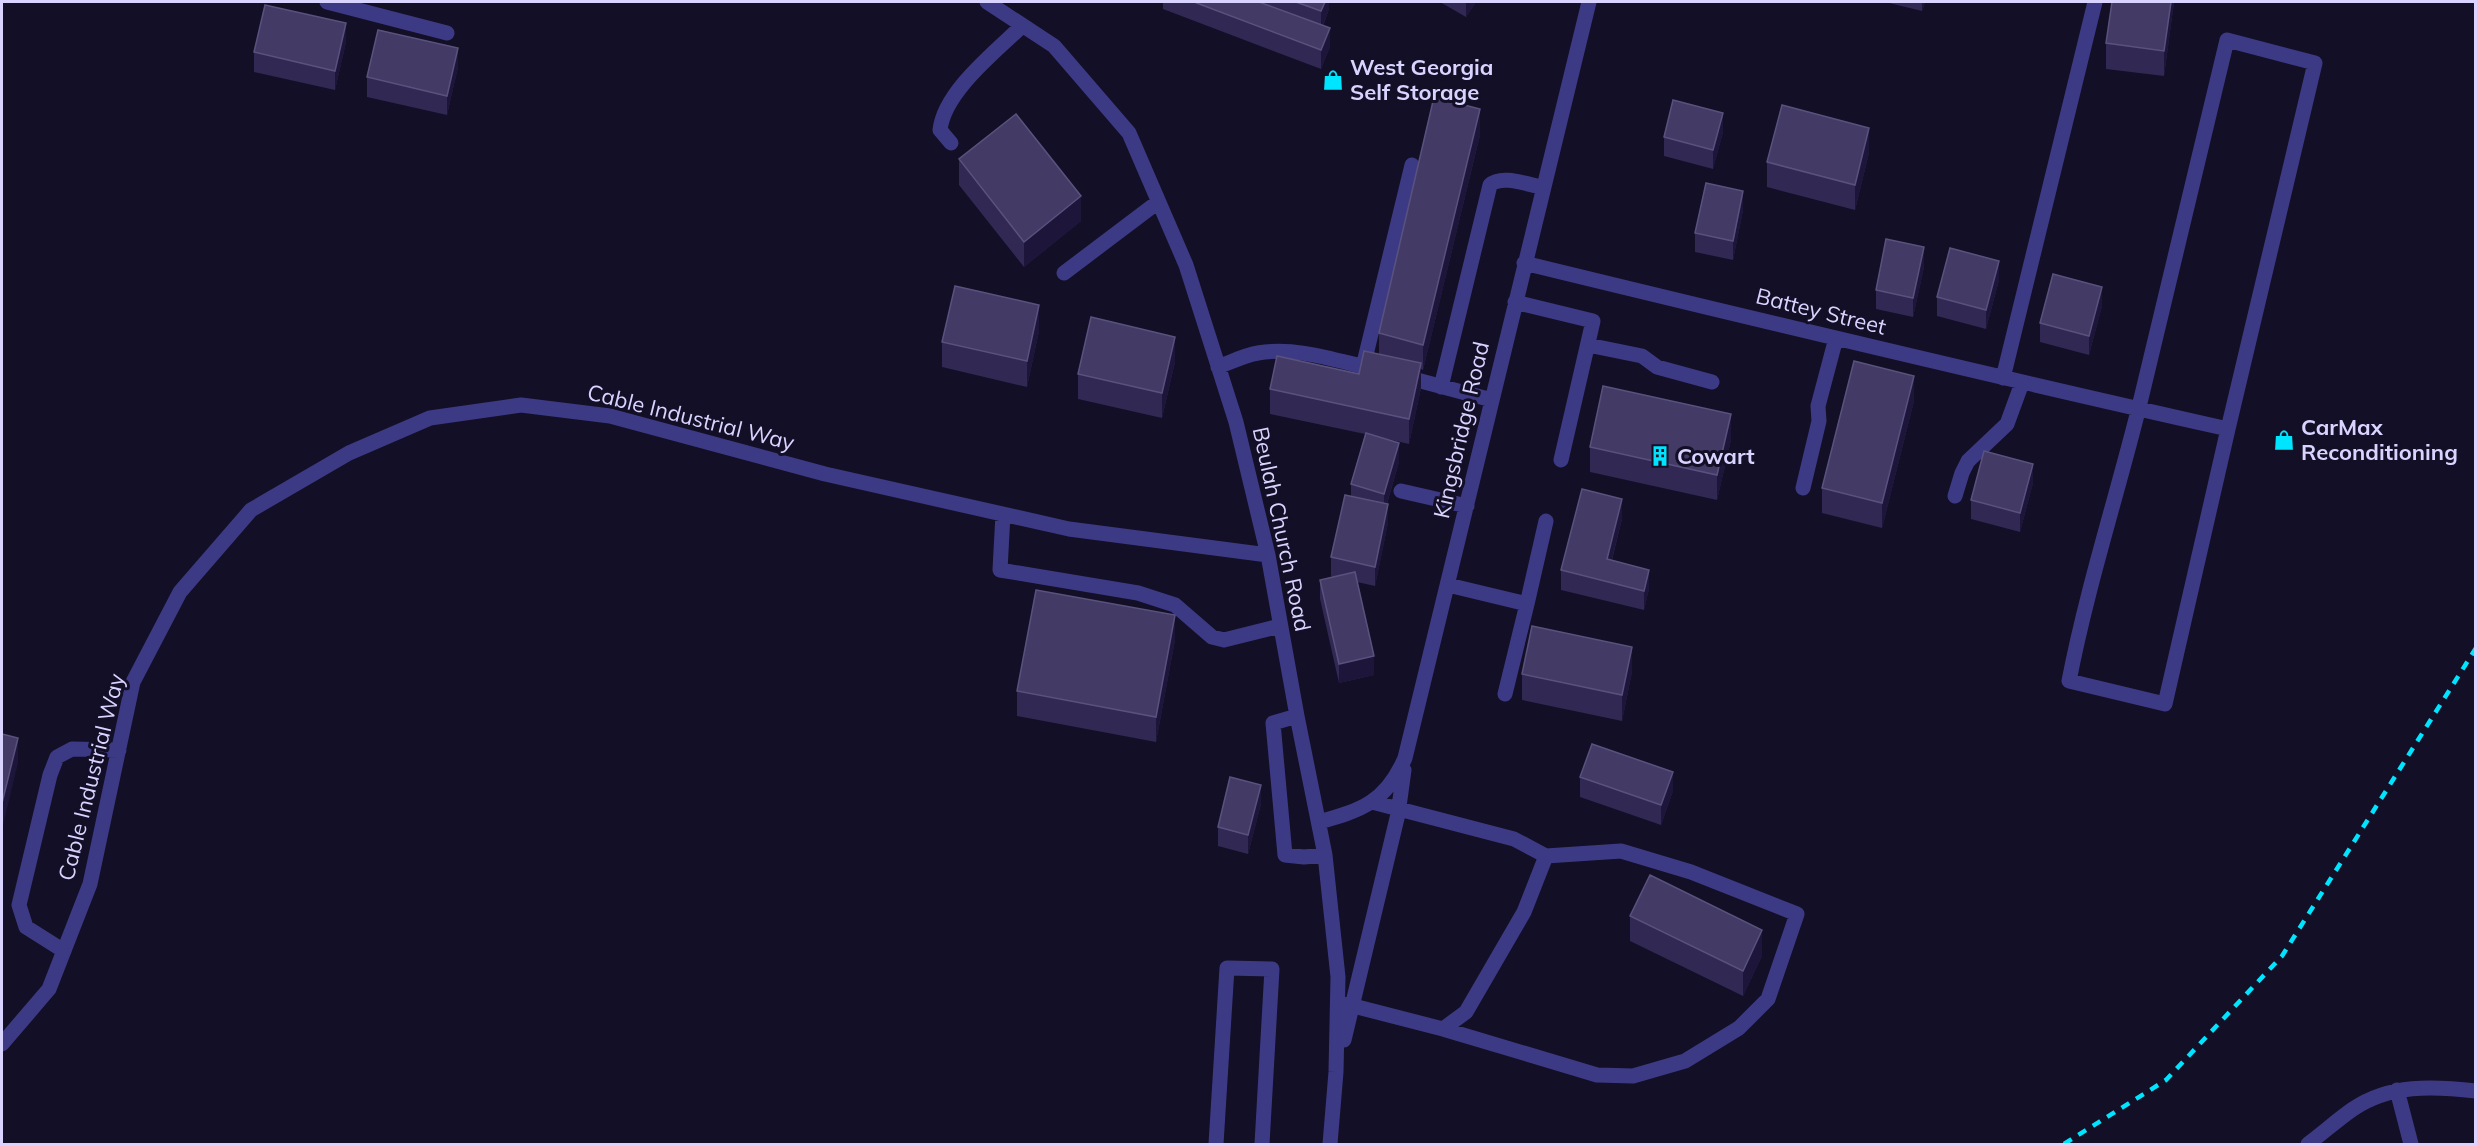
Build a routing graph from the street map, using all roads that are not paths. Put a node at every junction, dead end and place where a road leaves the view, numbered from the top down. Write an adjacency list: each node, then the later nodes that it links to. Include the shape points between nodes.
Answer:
1 (327, 2): 6 (street)
2 (987, 2): 5 (street, Beulah Church Road)
3 (1589, 2): 9 (street, Kingsbridge Road)
4 (2095, 2): 18 (street)
5 (1022, 26): 7 (street, via 950,100 940,130); 10 (street, Beulah Church Road, via 1054,46 1129,133)
6 (447, 33)
7 (951, 143)
8 (1412, 165): 17 (street)
9 (1542, 187): 11 (street, Kingsbridge Road); 21 (street, via 1501,180 1490,185)
10 (1158, 202): 12 (street); 16 (street, Beulah Church Road, via 1186,265)
11 (1524, 263): 13 (street, Kingsbridge Road); 14 (street, Battey Street)
12 (1064, 273)
13 (1515, 302): 15 (street, via 1593,321); 22 (street, Kingsbridge Road)
14 (1836, 338): 18 (street, Battey Street); 26 (street)
15 (1588, 345): 19 (street, via 1642,356 1656,367); 25 (street)
16 (1218, 367): 17 (street, via 1256,353 1278,351); 32 (street, Beulah Church Road, via 1236,422)
17 (1363, 367): 21 (street)
18 (2003, 378): 20 (street, Battey Street)
19 (1712, 382)
20 (2022, 383): 23 (street, Battey Street); 28 (street, via 2007,424 1968,461)
21 (1441, 387): 22 (street)
22 (1492, 400): 29 (street, Kingsbridge Road)
23 (2138, 409): 24 (street, Battey Street); 24 (street, via 2081,621 2069,681 2164,704); 24 (street, via 2227,40 2315,63)
24 (2228, 429)
25 (1561, 460)
26 (1803, 488)
27 (1401, 491): 29 (street)
28 (1955, 496)
29 (1467, 506): 33 (street, Kingsbridge Road)
30 (1004, 514): 32 (street, Cable Industrial Way, via 1070,529); 35 (street, via 1000,570 1138,593 1175,605 1212,637 1224,640); 38 (street, Cable Industrial Way, via 825,474 610,416 521,405 430,418 349,453 252,510 180,592 134,682)
31 (1546, 521): 34 (street)
32 (1268, 555): 35 (street, Beulah Church Road)
33 (1448, 585): 34 (street); 39 (street, Kingsbridge Road)
34 (1527, 604): 36 (street)
35 (1280, 626): 37 (street, Beulah Church Road)
36 (1505, 694)
37 (1297, 716): 42 (street, Beulah Church Road); 43 (street, via 1272,723 1285,855)
38 (119, 750): 45 (street, Cable Industrial Way, via 90,884); 45 (street, via 72,749 57,757 50,775 18,905 26,927)
39 (1405, 758): 40 (street, Kingsbridge Road, via 1396,778); 41 (street)
40 (1372, 801): 41 (street); 42 (street, Kingsbridge Road)
41 (1399, 807): 44 (street, via 1514,839); 46 (street)
42 (1319, 822): 43 (street, Beulah Church Road)
43 (1325, 855): 46 (street, Beulah Church Road, via 1338,977)
44 (1546, 856): 47 (street, via 1524,912 1466,1012); 47 (street, via 1621,851 1691,872 1797,914 1768,999 1739,1028 1685,1061 1633,1076 1597,1075)
45 (64, 951): 48 (street, Cable Industrial Way, via 49,989)
46 (1345, 1004): 47 (street); 53 (street, Beulah Church Road)
47 (1443, 1029)
48 (2, 1044)
49 (2397, 1090): 50 (street, via 2437,1086); 54 (street, via 2354,1108); 55 (street)
50 (2475, 1091)
51 (1216, 1144): 52 (street, via 1227,968 1272,969)
52 (1262, 1144)
53 (1330, 1144)
54 (2308, 1144)
55 (2410, 1144)

